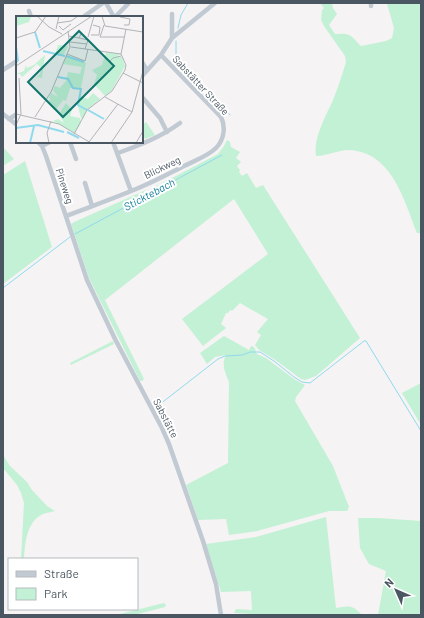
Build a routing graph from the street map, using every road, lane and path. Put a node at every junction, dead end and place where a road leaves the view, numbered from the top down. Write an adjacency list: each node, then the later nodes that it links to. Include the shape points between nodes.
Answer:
1 (104, 3): 7 (street); 8 (street)
2 (215, 3): 10 (street)
3 (128, 4): 9 (street)
4 (29, 11): 6 (street)
5 (172, 14): 10 (street)
6 (31, 16)
7 (84, 16)
8 (114, 16)
9 (116, 16)
10 (172, 38): 11 (street)
11 (161, 55): 15 (street); 23 (street, Sabstätter Straße, via 221,117)
12 (16, 62): 14 (street)
13 (143, 63): 15 (street)
14 (3, 70)
15 (148, 70): 16 (street)
16 (143, 75)
17 (143, 98): 24 (street, via 160,118)
18 (3, 114): 20 (street)
19 (16, 115): 20 (street)
20 (9, 119): 22 (street)
21 (180, 123): 24 (street)
22 (16, 124)
23 (224, 128): 35 (street, Blickweg, via 220,144 212,152)
24 (167, 132): 25 (street)
25 (143, 142)
26 (39, 143): 31 (street, Pineweg)
27 (48, 143): 31 (street)
28 (70, 143): 33 (street)
29 (113, 143): 32 (street)
30 (141, 143): 32 (street)
31 (42, 146): 37 (street, Pineweg)
32 (118, 153): 35 (street)
33 (76, 159)
34 (85, 183): 36 (street)
35 (131, 191): 36 (street, Blickweg)
36 (92, 206): 37 (street, Blickweg)
37 (66, 216): 38 (street, Pineweg)
38 (73, 237): 39 (street, Sabstätte, via 94,295 169,444 212,570)
39 (221, 615)

